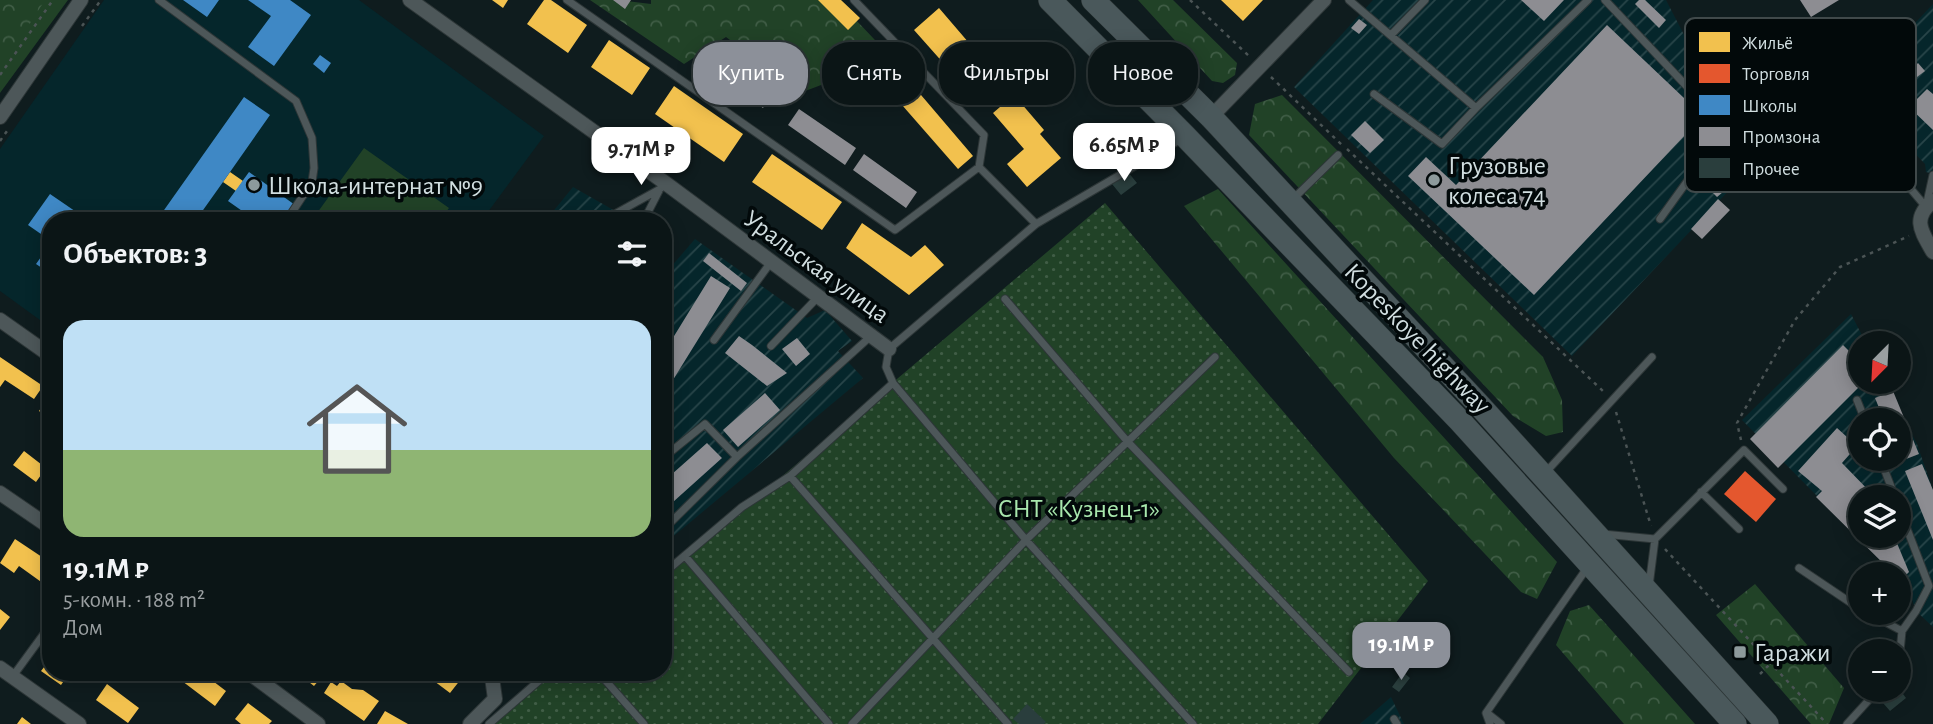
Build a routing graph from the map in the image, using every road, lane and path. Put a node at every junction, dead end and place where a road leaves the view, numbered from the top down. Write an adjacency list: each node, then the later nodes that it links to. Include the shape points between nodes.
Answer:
1 (52, 0): 17 (path)
2 (81, 0): 21 (street)
3 (159, 0): 32 (lane, via 296,101 312,138 314,168 312,182)
4 (410, 0): 28 (street, Уральская улица)
5 (567, 0): 25 (lane, via 895,230)
6 (855, 0): 25 (lane, via 984,135)
7 (1050, 0): 23 (main road, Kopeskoye highway)
8 (1093, 0): 22 (main road, Kopeskoye highway)
9 (1190, 0): 16 (path)
10 (1324, 0): 16 (street)
11 (1349, 0): 15 (lane)
12 (1425, 0): 15 (lane)
13 (1588, 0): 20 (lane)
14 (1605, 0): 18 (lane)
15 (1391, 35): 20 (lane)
16 (1260, 67): 22 (street); 51 (path)
17 (0, 75)
18 (1685, 85)
19 (1374, 94): 20 (lane, via 1442,144)
20 (1476, 108)
21 (0, 117)
22 (1210, 117): 23 (main road); 30 (main road, Kopeskoye highway)
23 (1185, 136): 36 (lane); 71 (main road, Kopeskoye highway, via 1460,421)
24 (1338, 155): 30 (lane)
25 (979, 167): 36 (lane)
26 (1933, 175): 31 (lane)
27 (1685, 184): 35 (lane)
28 (662, 186): 33 (lane); 34 (lane); 39 (street, Уральская улица)
29 (1916, 190): 31 (lane)
30 (1290, 202): 58 (main road, Kopeskoye highway)
31 (1929, 204): 37 (street, via 1919,221)
32 (293, 212)
33 (618, 212)
34 (648, 212)
35 (1660, 219)
36 (1037, 224): 46 (lane)
37 (1921, 231): 38 (street); 55 (path, via 1840,267 1795,320 1737,423)
38 (1933, 250)
39 (771, 262): 40 (street, Уральская улица); 44 (lane)
40 (818, 297): 43 (street, Уральская улица); 45 (lane)
41 (1005, 299): 54 (lane)
42 (0, 320): 47 (street)
43 (871, 336): 46 (street, Уральская улица); 57 (lane)
44 (715, 340)
45 (771, 346)
46 (890, 349): 50 (lane, via 886,367)
47 (42, 350)
48 (1215, 357): 54 (lane)
49 (1652, 357): 51 (lane)
50 (893, 383): 59 (lane); 69 (lane)
51 (1612, 400): 58 (lane); 67 (path)
52 (1857, 400): 53 (lane)
53 (1860, 408)
54 (1127, 441): 69 (lane); 82 (lane)
55 (1744, 450): 60 (lane); 61 (lane)
56 (672, 451): 57 (lane, via 705,424)
57 (737, 457): 63 (lane)
58 (1543, 475): 66 (main road, Kopeskoye highway)
59 (790, 476): 70 (lane, via 742,507); 80 (lane)
60 (1783, 489)
61 (1702, 492): 65 (lane); 67 (lane)
62 (0, 493): 64 (street)
63 (672, 521)
64 (42, 522)
65 (1739, 530)
66 (1596, 534): 67 (lane); 74 (main road, Kopeskoye highway)
67 (1655, 539): 74 (lane); 81 (path)
68 (1911, 539): 77 (lane, via 1929,586)
69 (1026, 540): 80 (lane); 99 (lane)
70 (685, 556): 72 (lane); 96 (lane)
71 (1589, 564): 90 (lane); 102 (main road, Kopeskoye highway)
72 (672, 567)
73 (1799, 568): 75 (lane)
74 (1648, 591): 103 (main road, Kopeskoye highway)
75 (1848, 601)
76 (1891, 625): 77 (lane)
77 (1902, 631): 79 (lane)
78 (42, 634): 83 (lane)
79 (1901, 639)
80 (933, 640): 97 (lane); 98 (lane)
81 (1770, 663): 84 (path); 104 (path)
82 (1349, 672)
83 (6, 673): 91 (street)
84 (1760, 674)
85 (260, 681): 92 (street)
86 (493, 681): 93 (street, via 495,699)
87 (539, 681): 94 (lane)
88 (606, 681): 95 (lane)
89 (1867, 702): 105 (lane)
90 (1486, 713): 100 (lane); 101 (lane)
91 (79, 724)
92 (318, 724)
93 (470, 724)
94 (489, 724)
95 (644, 724)
96 (829, 724)
97 (852, 724)
98 (1008, 724)
99 (1193, 724)
100 (1490, 724)
101 (1501, 724)
102 (1735, 724)
103 (1768, 724)
104 (1827, 724)
105 (1847, 724)

